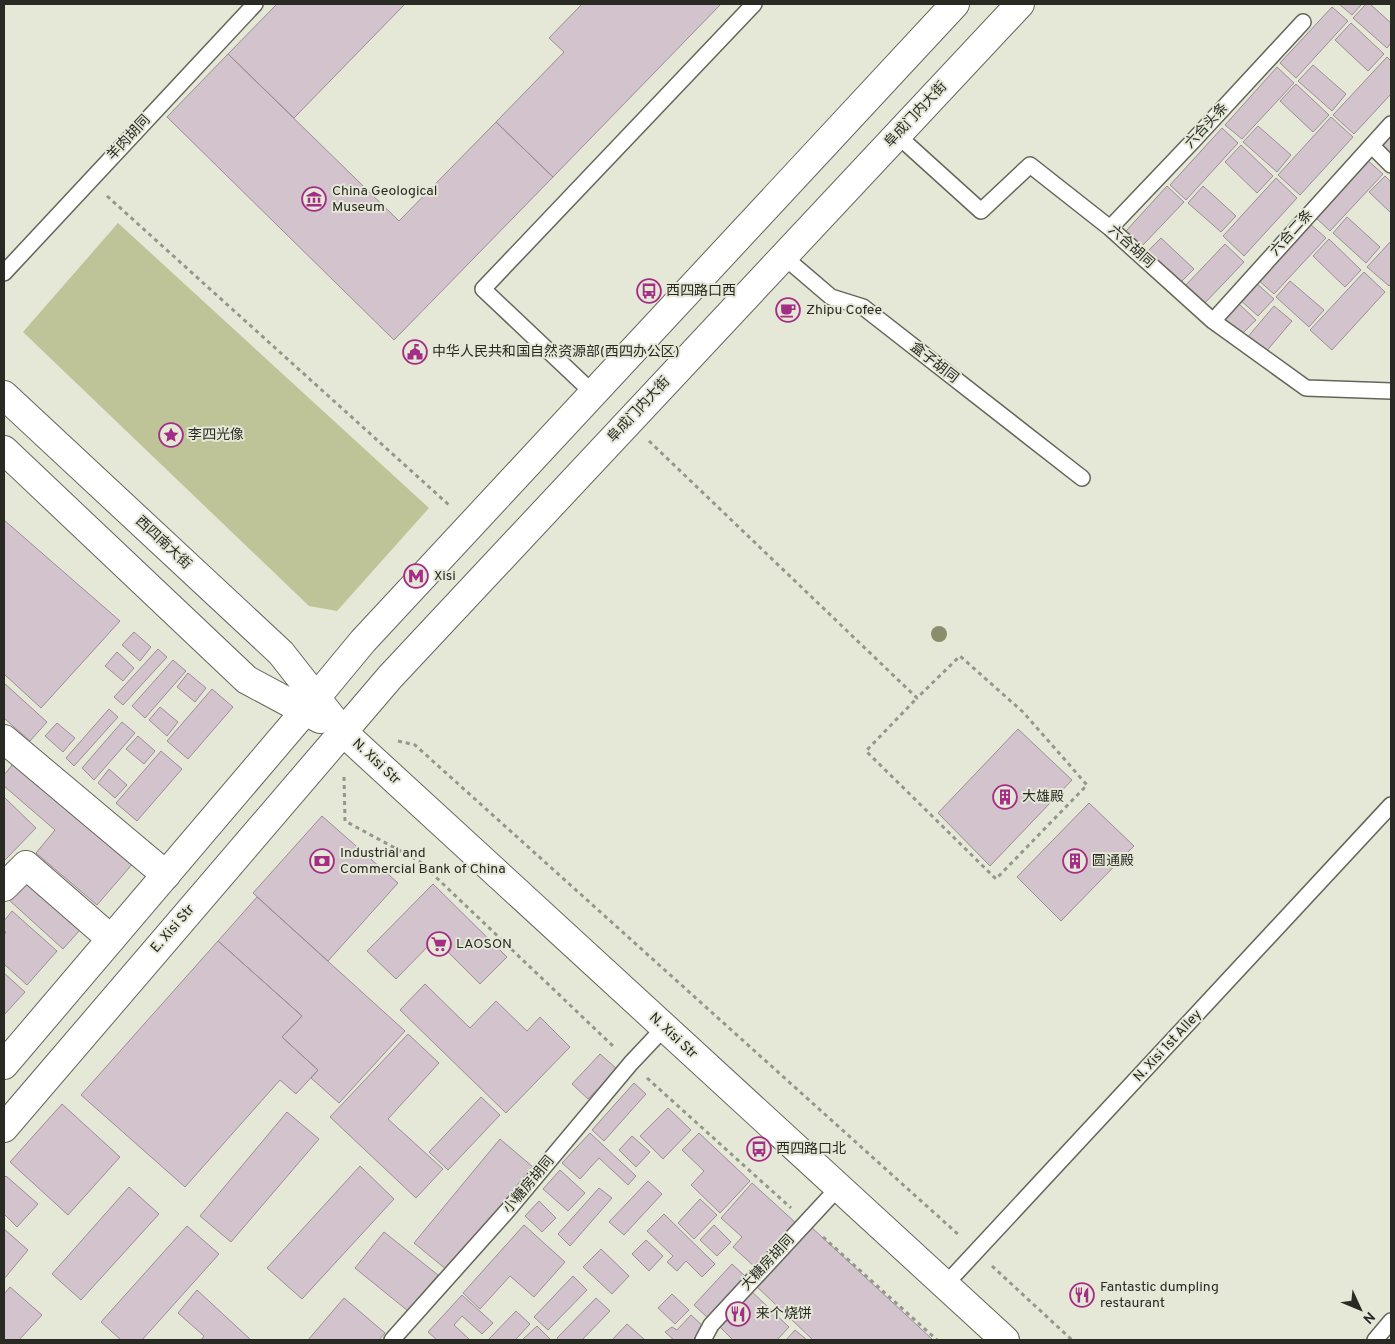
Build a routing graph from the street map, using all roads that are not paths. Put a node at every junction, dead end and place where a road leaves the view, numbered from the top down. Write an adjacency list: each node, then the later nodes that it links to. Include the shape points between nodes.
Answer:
1 (255, 4): 12 (lane, 羊肉胡同)
2 (754, 4): 15 (lane, via 483,289)
3 (955, 4): 15 (main road)
4 (1020, 4): 7 (main road, 阜成门内大街)
5 (1303, 22): 10 (lane, 六合头条)
6 (1391, 124): 8 (lane, 六合二条)
7 (897, 135): 10 (lane, 六合胡同, via 981,211 1030,165); 11 (main road, 阜成门内大街)
8 (1372, 146): 9 (lane); 13 (lane, 六合二条)
9 (1391, 165)
10 (1110, 228): 13 (lane, 六合胡同)
11 (783, 256): 18 (lane, 盒子胡同, via 831,297 863,307); 20 (main road, 阜成门内大街, via 390,677)
12 (4, 273)
13 (1213, 321): 14 (lane, 六合胡同, via 1306,388)
14 (1391, 391)
15 (593, 393): 19 (main road, via 363,641)
16 (4, 395): 19 (main road, 西四南大街, via 281,653)
17 (4, 450): 19 (main road, via 247,680)
18 (1082, 478)
19 (311, 704): 20 (main road, 西四南大街); 23 (main road)
20 (343, 732): 26 (main road, N. Xisi Str); 28 (main road, E. Xisi Str)
21 (4, 739): 23 (main road)
22 (1391, 805): 30 (lane, N. Xisi 1st Alley)
23 (166, 875): 25 (main road)
24 (4, 887): 25 (main road, via 26,865)
25 (111, 939): 27 (main road)
26 (664, 1028): 29 (main road, N. Xisi Str); 32 (lane, 小糖房胡同)
27 (4, 1065)
28 (4, 1128)
29 (838, 1188): 30 (main road, N. Xisi Str); 33 (lane, 大糖房胡同, via 711,1325)
30 (944, 1286): 34 (main road, N. Xisi Str)
31 (1391, 1321): 35 (lane)
32 (392, 1340)
33 (703, 1340)
34 (1005, 1340)
35 (1375, 1340)

